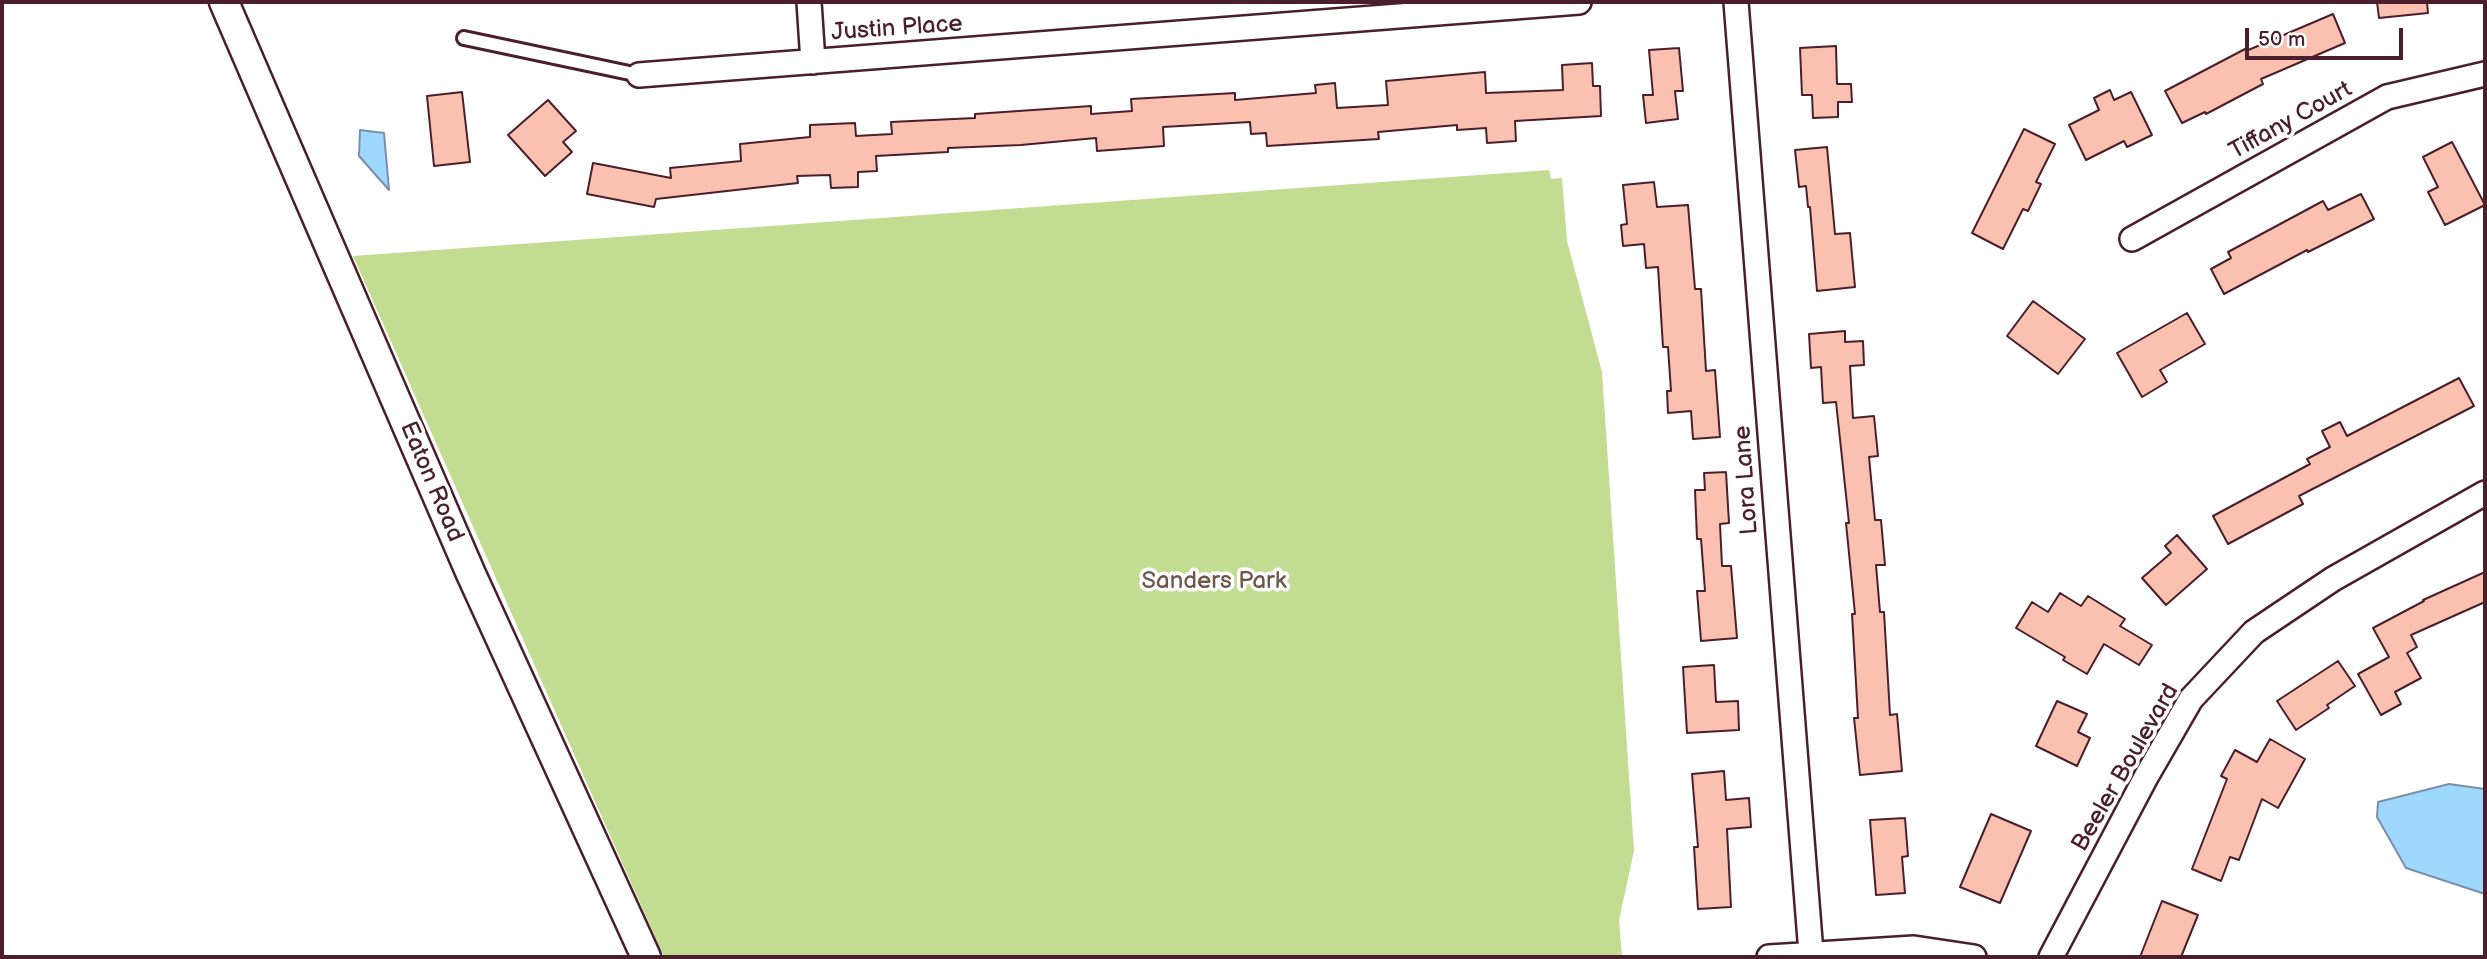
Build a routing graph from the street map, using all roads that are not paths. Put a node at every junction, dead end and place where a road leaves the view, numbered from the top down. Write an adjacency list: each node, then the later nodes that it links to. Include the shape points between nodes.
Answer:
1 (225, 2): 12 (street, Eaton Road, via 471,574)
2 (809, 2): 6 (street)
3 (1579, 2): 6 (street, Justin Place)
4 (1736, 2): 11 (street, Lora Lane)
5 (464, 38): 8 (lane)
6 (813, 62): 8 (street, Justin Place)
7 (2485, 74): 9 (street, Tiffany Court, via 2387,97)
8 (639, 75)
9 (2132, 239)
10 (2485, 493): 15 (street, Beeler Boulevard, via 2333,579 2254,632 2191,699)
11 (1811, 953): 13 (street); 14 (street, via 1914,948)
12 (646, 957)
13 (1769, 957)
14 (1974, 957)
15 (2051, 957)

